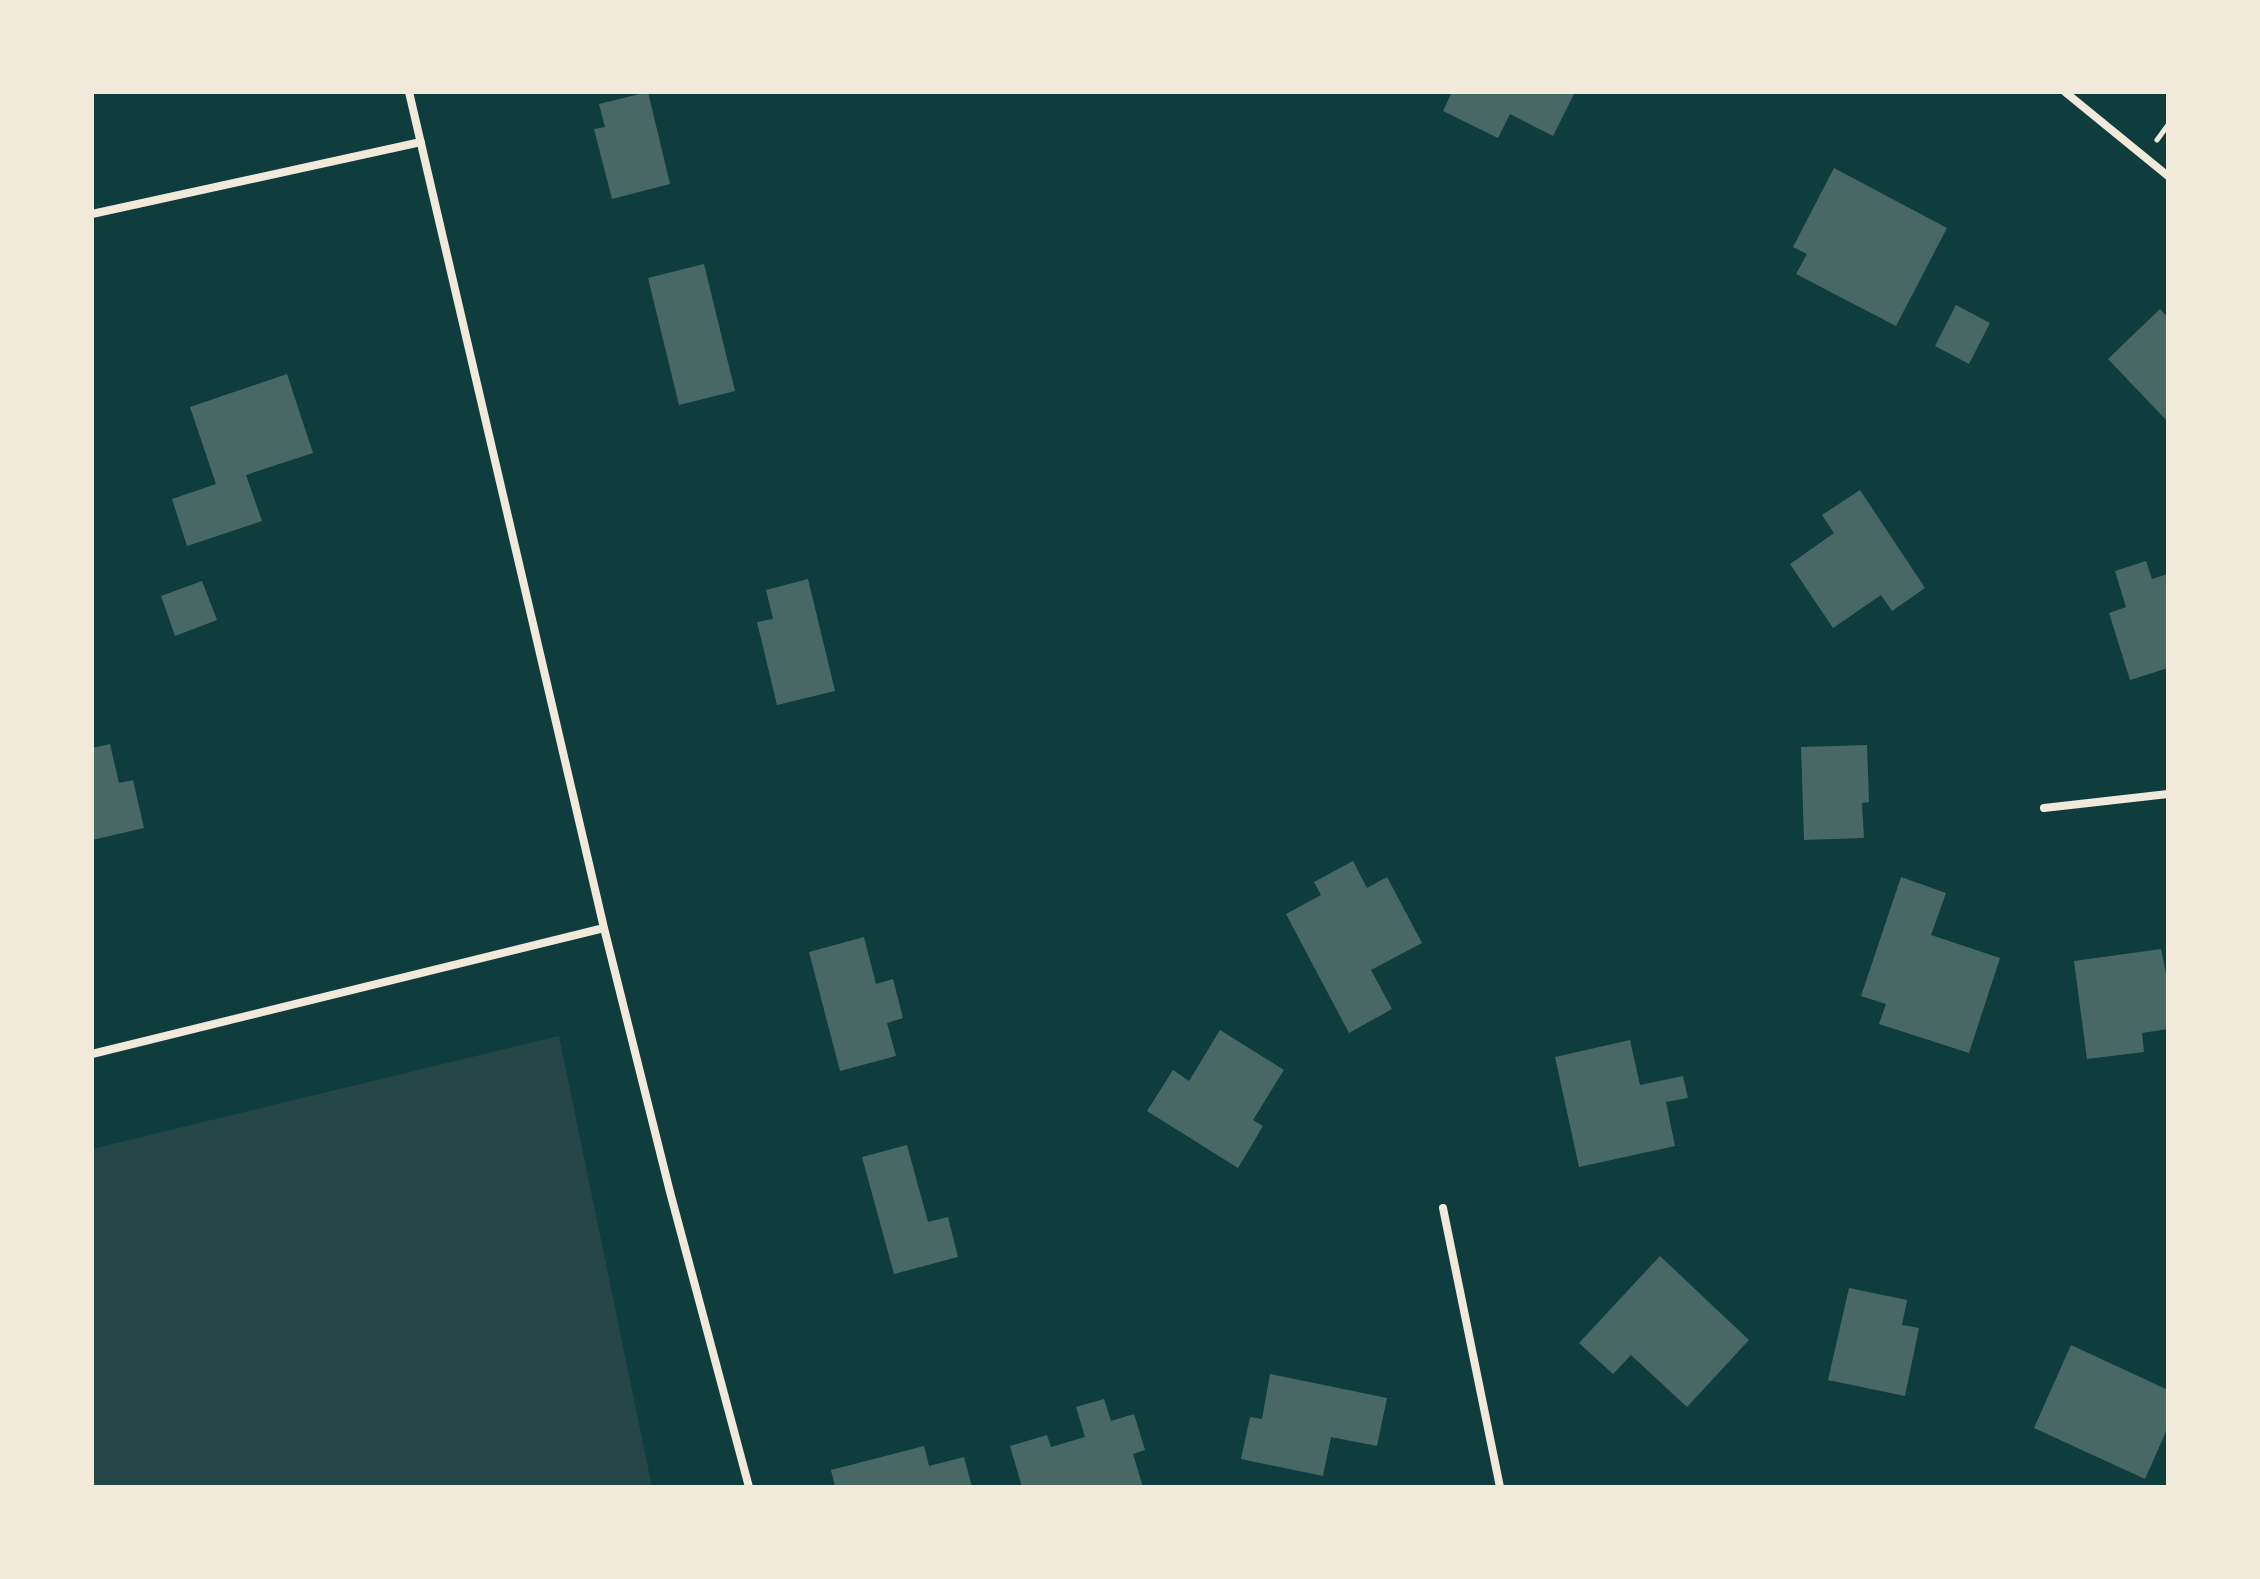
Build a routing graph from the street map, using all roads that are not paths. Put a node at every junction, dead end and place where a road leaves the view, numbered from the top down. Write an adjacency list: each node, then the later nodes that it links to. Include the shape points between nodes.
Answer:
1 (409, 92): 3 (street)
2 (2065, 92): 4 (street)
3 (421, 142): 5 (street); 8 (street)
4 (2168, 176)
5 (92, 214)
6 (2168, 794): 7 (street)
7 (2044, 808)
8 (604, 928): 9 (street); 11 (street)
9 (92, 1054)
10 (1443, 1208): 12 (street)
11 (749, 1487)
12 (1500, 1487)

